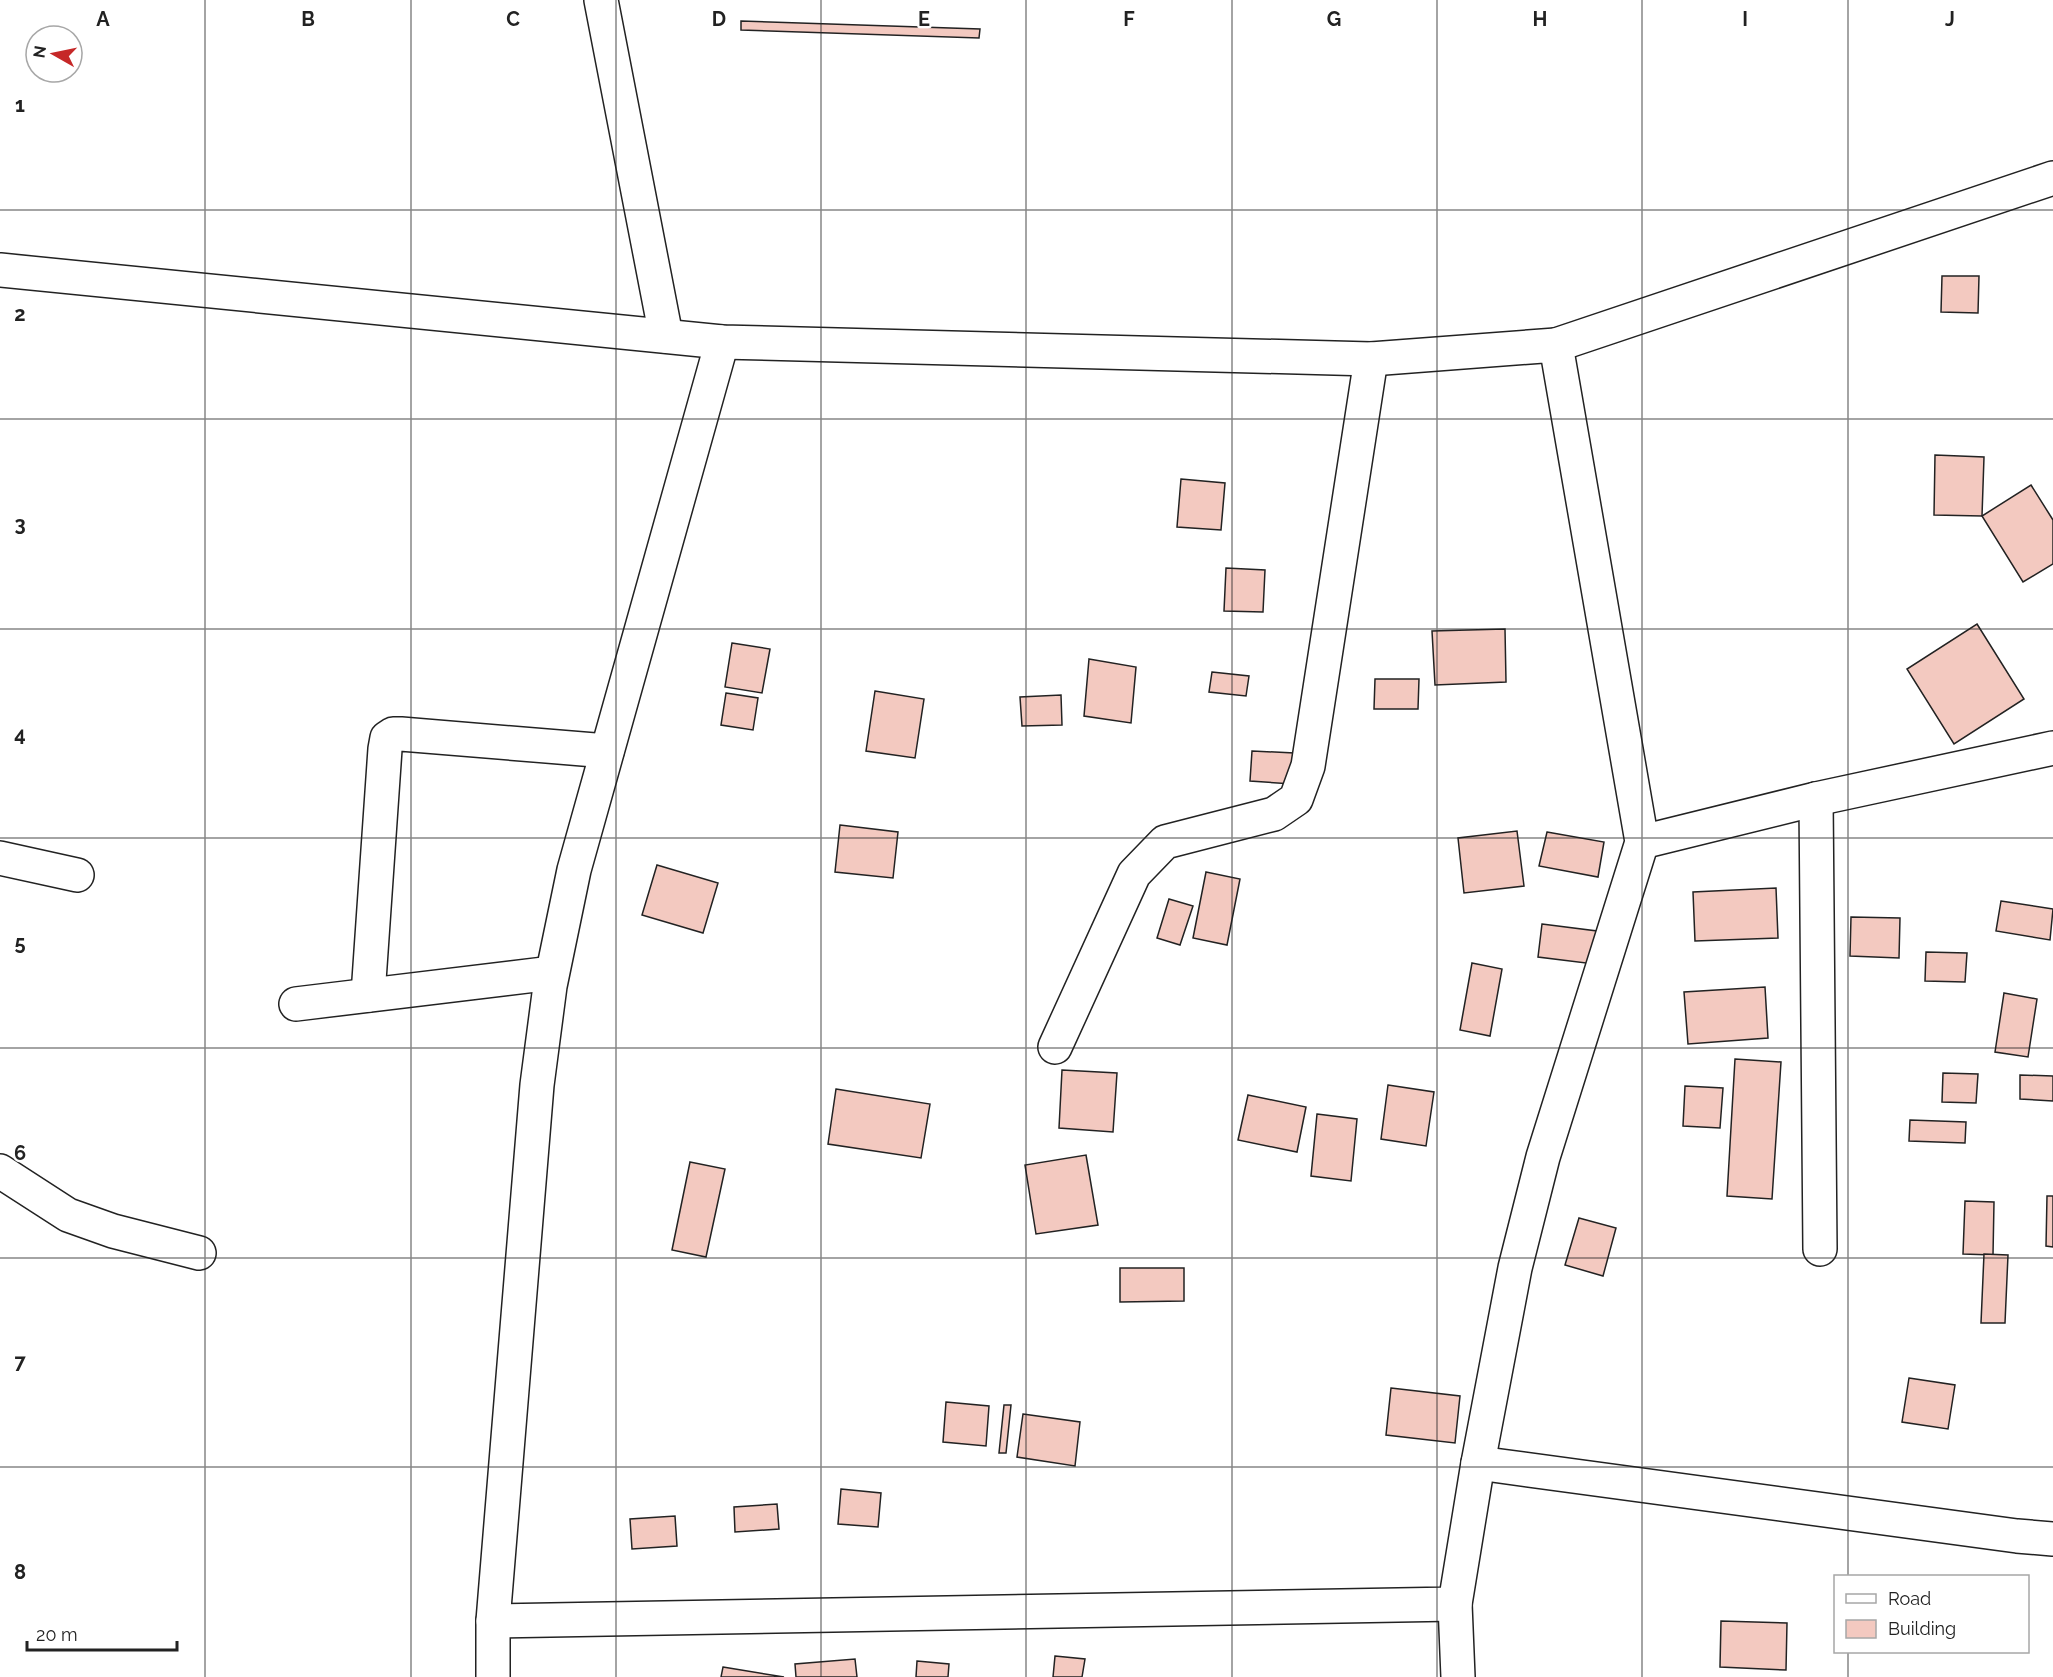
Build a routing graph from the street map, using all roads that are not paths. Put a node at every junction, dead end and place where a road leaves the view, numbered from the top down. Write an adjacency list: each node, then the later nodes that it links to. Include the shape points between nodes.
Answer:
1 (601, 0): 4 (street)
2 (2053, 178): 6 (street)
3 (0, 270): 4 (street)
4 (666, 336): 5 (street)
5 (722, 342): 7 (street); 9 (street)
6 (1556, 345): 7 (street); 11 (street)
7 (1371, 359): 17 (street, via 1308,766 1296,799 1274,813 1165,842 1134,874)
8 (2053, 748): 10 (street)
9 (607, 751): 14 (street, via 574,870); 15 (street, via 401,734 387,738)
10 (1816, 799): 11 (street); 19 (street)
11 (1642, 842): 21 (street, via 1543,1157 1515,1268)
12 (0, 858): 13 (street)
13 (77, 875)
14 (552, 973): 15 (street); 24 (street, via 537,1085)
15 (368, 995): 16 (street)
16 (296, 1004)
17 (1055, 1047)
18 (0, 1171): 20 (street, via 68,1215)
19 (1820, 1249)
20 (199, 1253)
21 (1478, 1463): 22 (street); 23 (street)
22 (2053, 1539)
23 (1455, 1604): 24 (street); 26 (street)
24 (494, 1621): 25 (street)
25 (493, 1677)
26 (1458, 1677)

